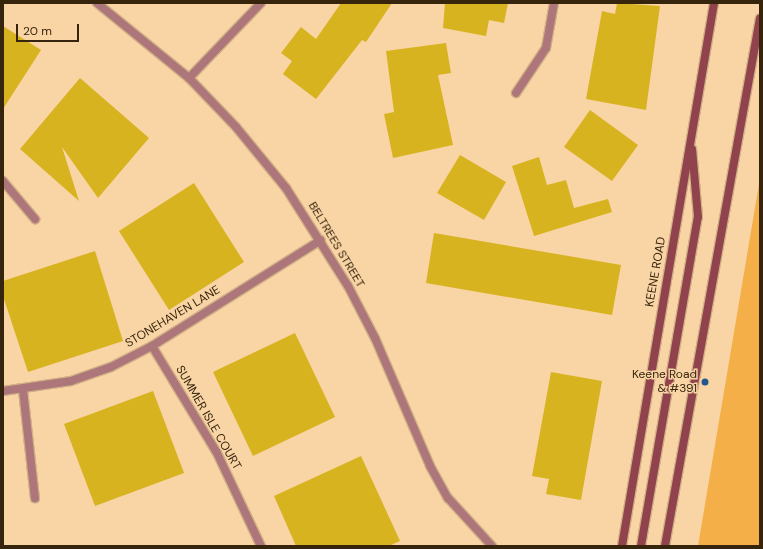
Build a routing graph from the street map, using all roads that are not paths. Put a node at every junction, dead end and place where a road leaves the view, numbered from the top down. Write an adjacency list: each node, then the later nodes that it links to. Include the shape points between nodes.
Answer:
1 (97, 3): 6 (street, BELTREES STREET)
2 (261, 3): 6 (street)
3 (554, 3): 7 (street, via 546,48)
4 (714, 3): 8 (main road, KEENE ROAD)
5 (760, 18): 20 (main road)
6 (189, 78): 11 (street, BELTREES STREET, via 286,188)
7 (516, 93)
8 (691, 136): 18 (main road, KEENE ROAD); 19 (main road, via 698,217)
9 (3, 181): 10 (street)
10 (35, 219)
11 (321, 240): 12 (street, STONEHAVEN LANE); 17 (street, BELTREES STREET, via 375,338 430,466 448,498)
12 (152, 346): 13 (street, STONEHAVEN LANE, via 71,381); 16 (street, SUMMER ISLE COURT, via 217,454)
13 (23, 390): 14 (street, STONEHAVEN LANE); 15 (street)
14 (3, 391)
15 (35, 498)
16 (261, 546)
17 (492, 546)
18 (622, 546)
19 (641, 546)
20 (665, 546)

